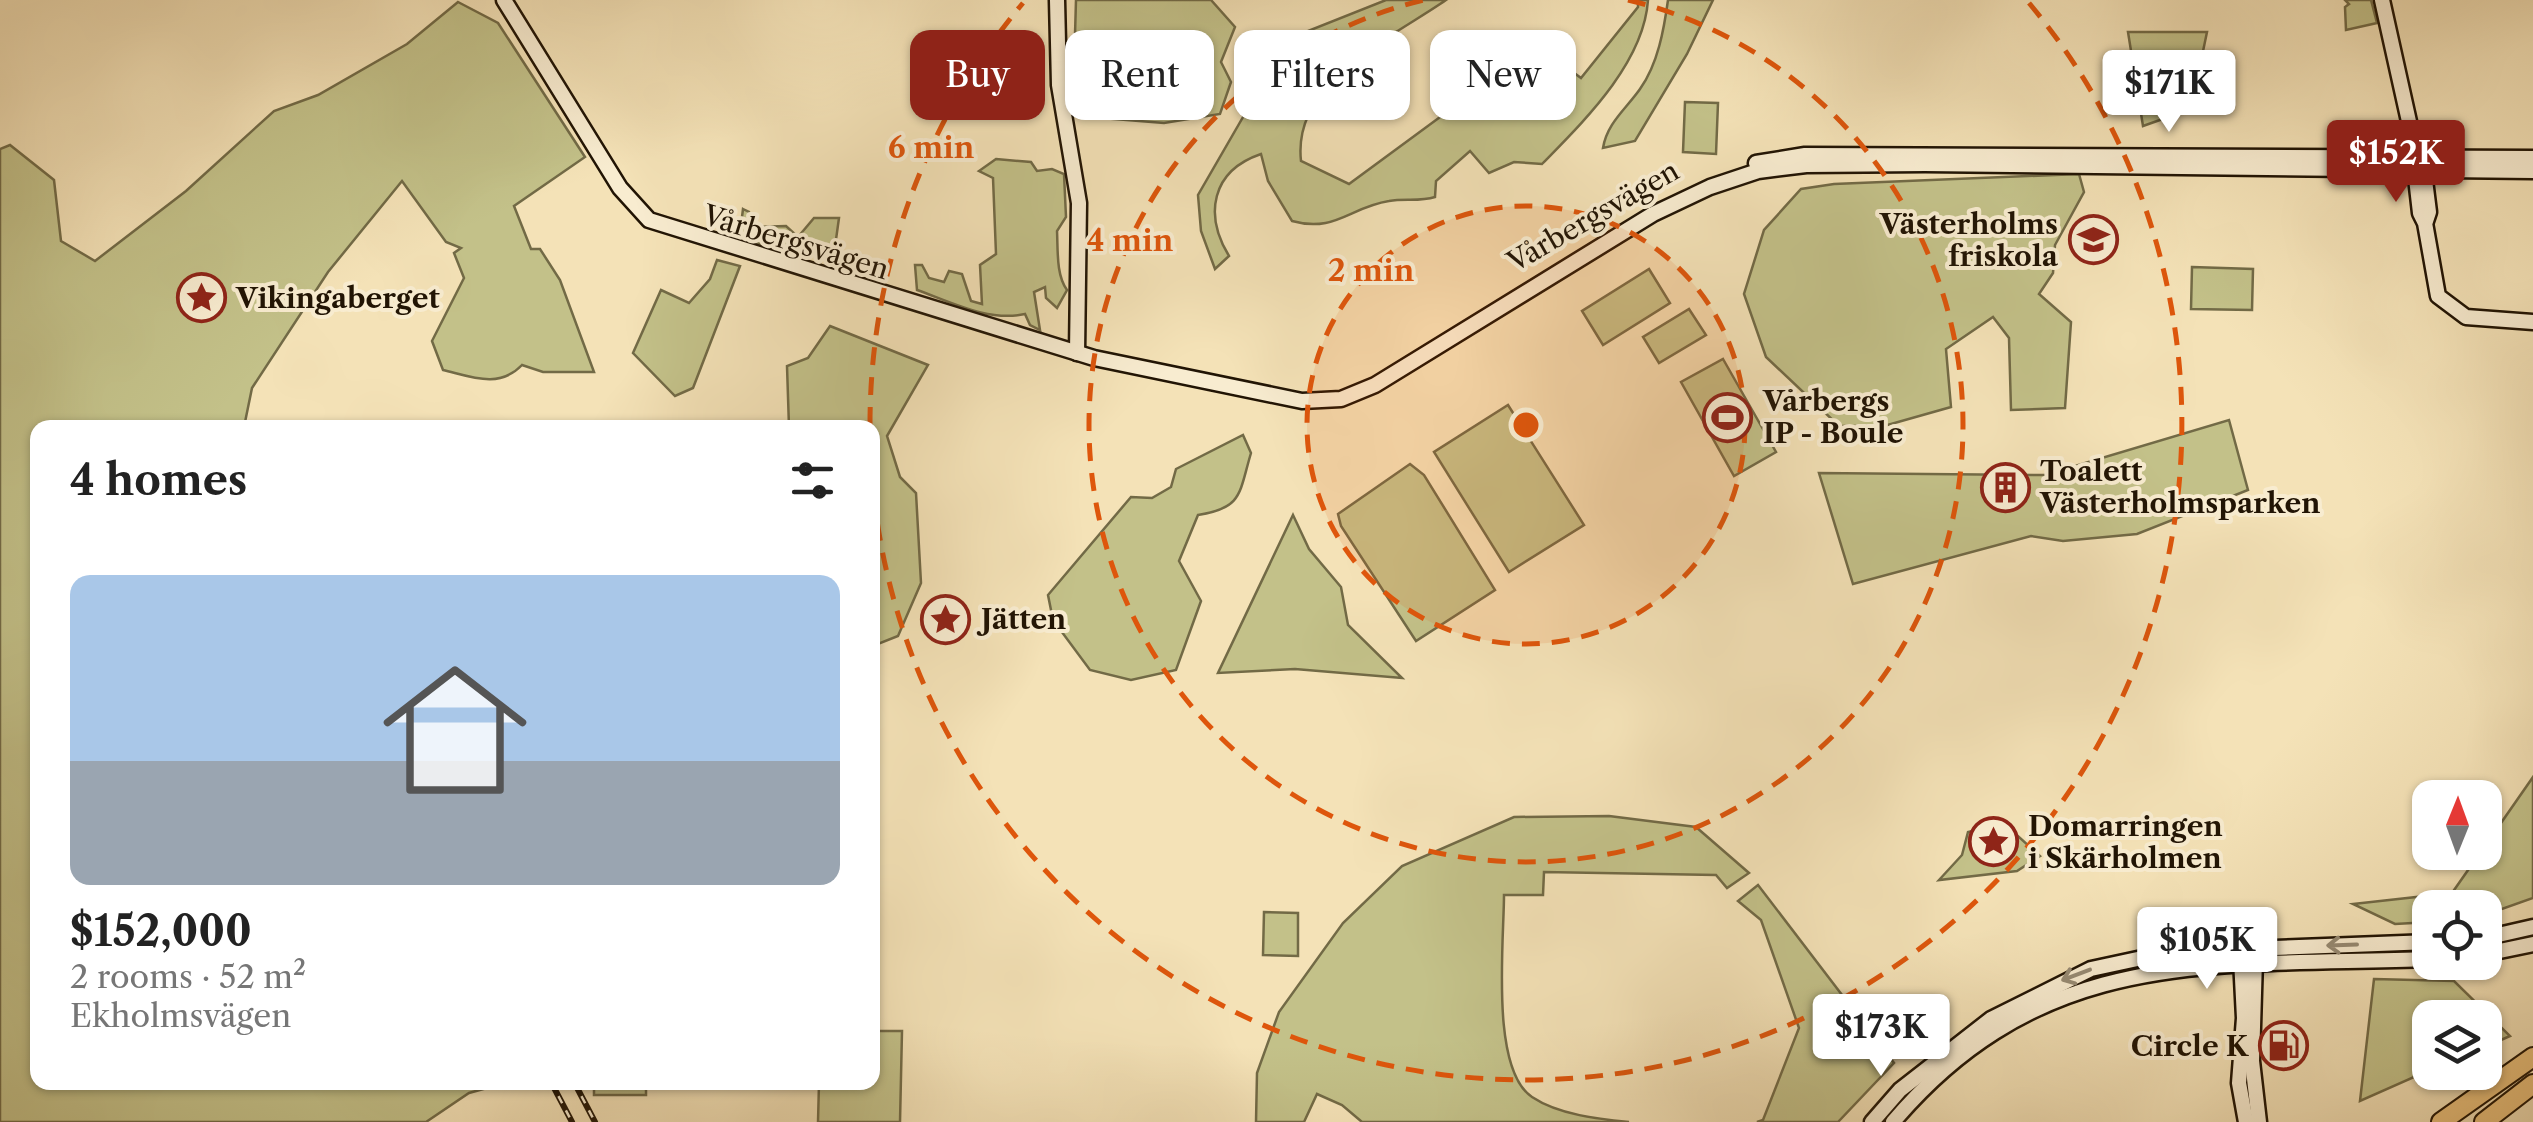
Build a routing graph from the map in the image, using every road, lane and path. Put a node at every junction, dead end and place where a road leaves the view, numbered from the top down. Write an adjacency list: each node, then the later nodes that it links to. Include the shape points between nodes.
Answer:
1 (504, 0): 9 (street, Vårbergsvägen, via 620,188 649,220)
2 (1056, 0): 9 (street, via 1059,85 1079,203)
3 (2382, 0): 5 (street)
4 (2533, 158): 6 (street, Vårbergsvägen)
5 (2418, 164): 6 (street, Vårbergsvägen); 8 (street, via 2433,281 2450,307 2484,322); 9 (street, Vårbergsvägen, via 1806,164 1710,186 1653,214 1341,399 1302,401)
6 (2496, 164): 7 (street, Vårbergsvägen)
7 (2533, 170)
8 (2533, 322)
9 (1077, 354)
10 (2533, 927): 11 (street)
11 (2502, 934)
12 (2412, 943): 15 (street, one-way to 15)
13 (2533, 944): 14 (street)
14 (2502, 950)
15 (2248, 957): 16 (street); 17 (street); 18 (street); 20 (street, one-way to 20, via 2152,955 2070,976 1990,1018); 26 (street)
16 (2412, 959)
17 (2184, 967): 18 (street, via 2218,972); 20 (street, via 2116,978 2052,1000)
18 (2243, 993): 25 (street, via 2239,1082)
19 (2533, 1057): 27 (highway)
20 (1922, 1080): 23 (street); 24 (street)
21 (2533, 1084): 22 (highway)
22 (2488, 1119)
23 (1872, 1122)
24 (1893, 1122)
25 (2246, 1122)
26 (2258, 1122)
27 (2442, 1122)

